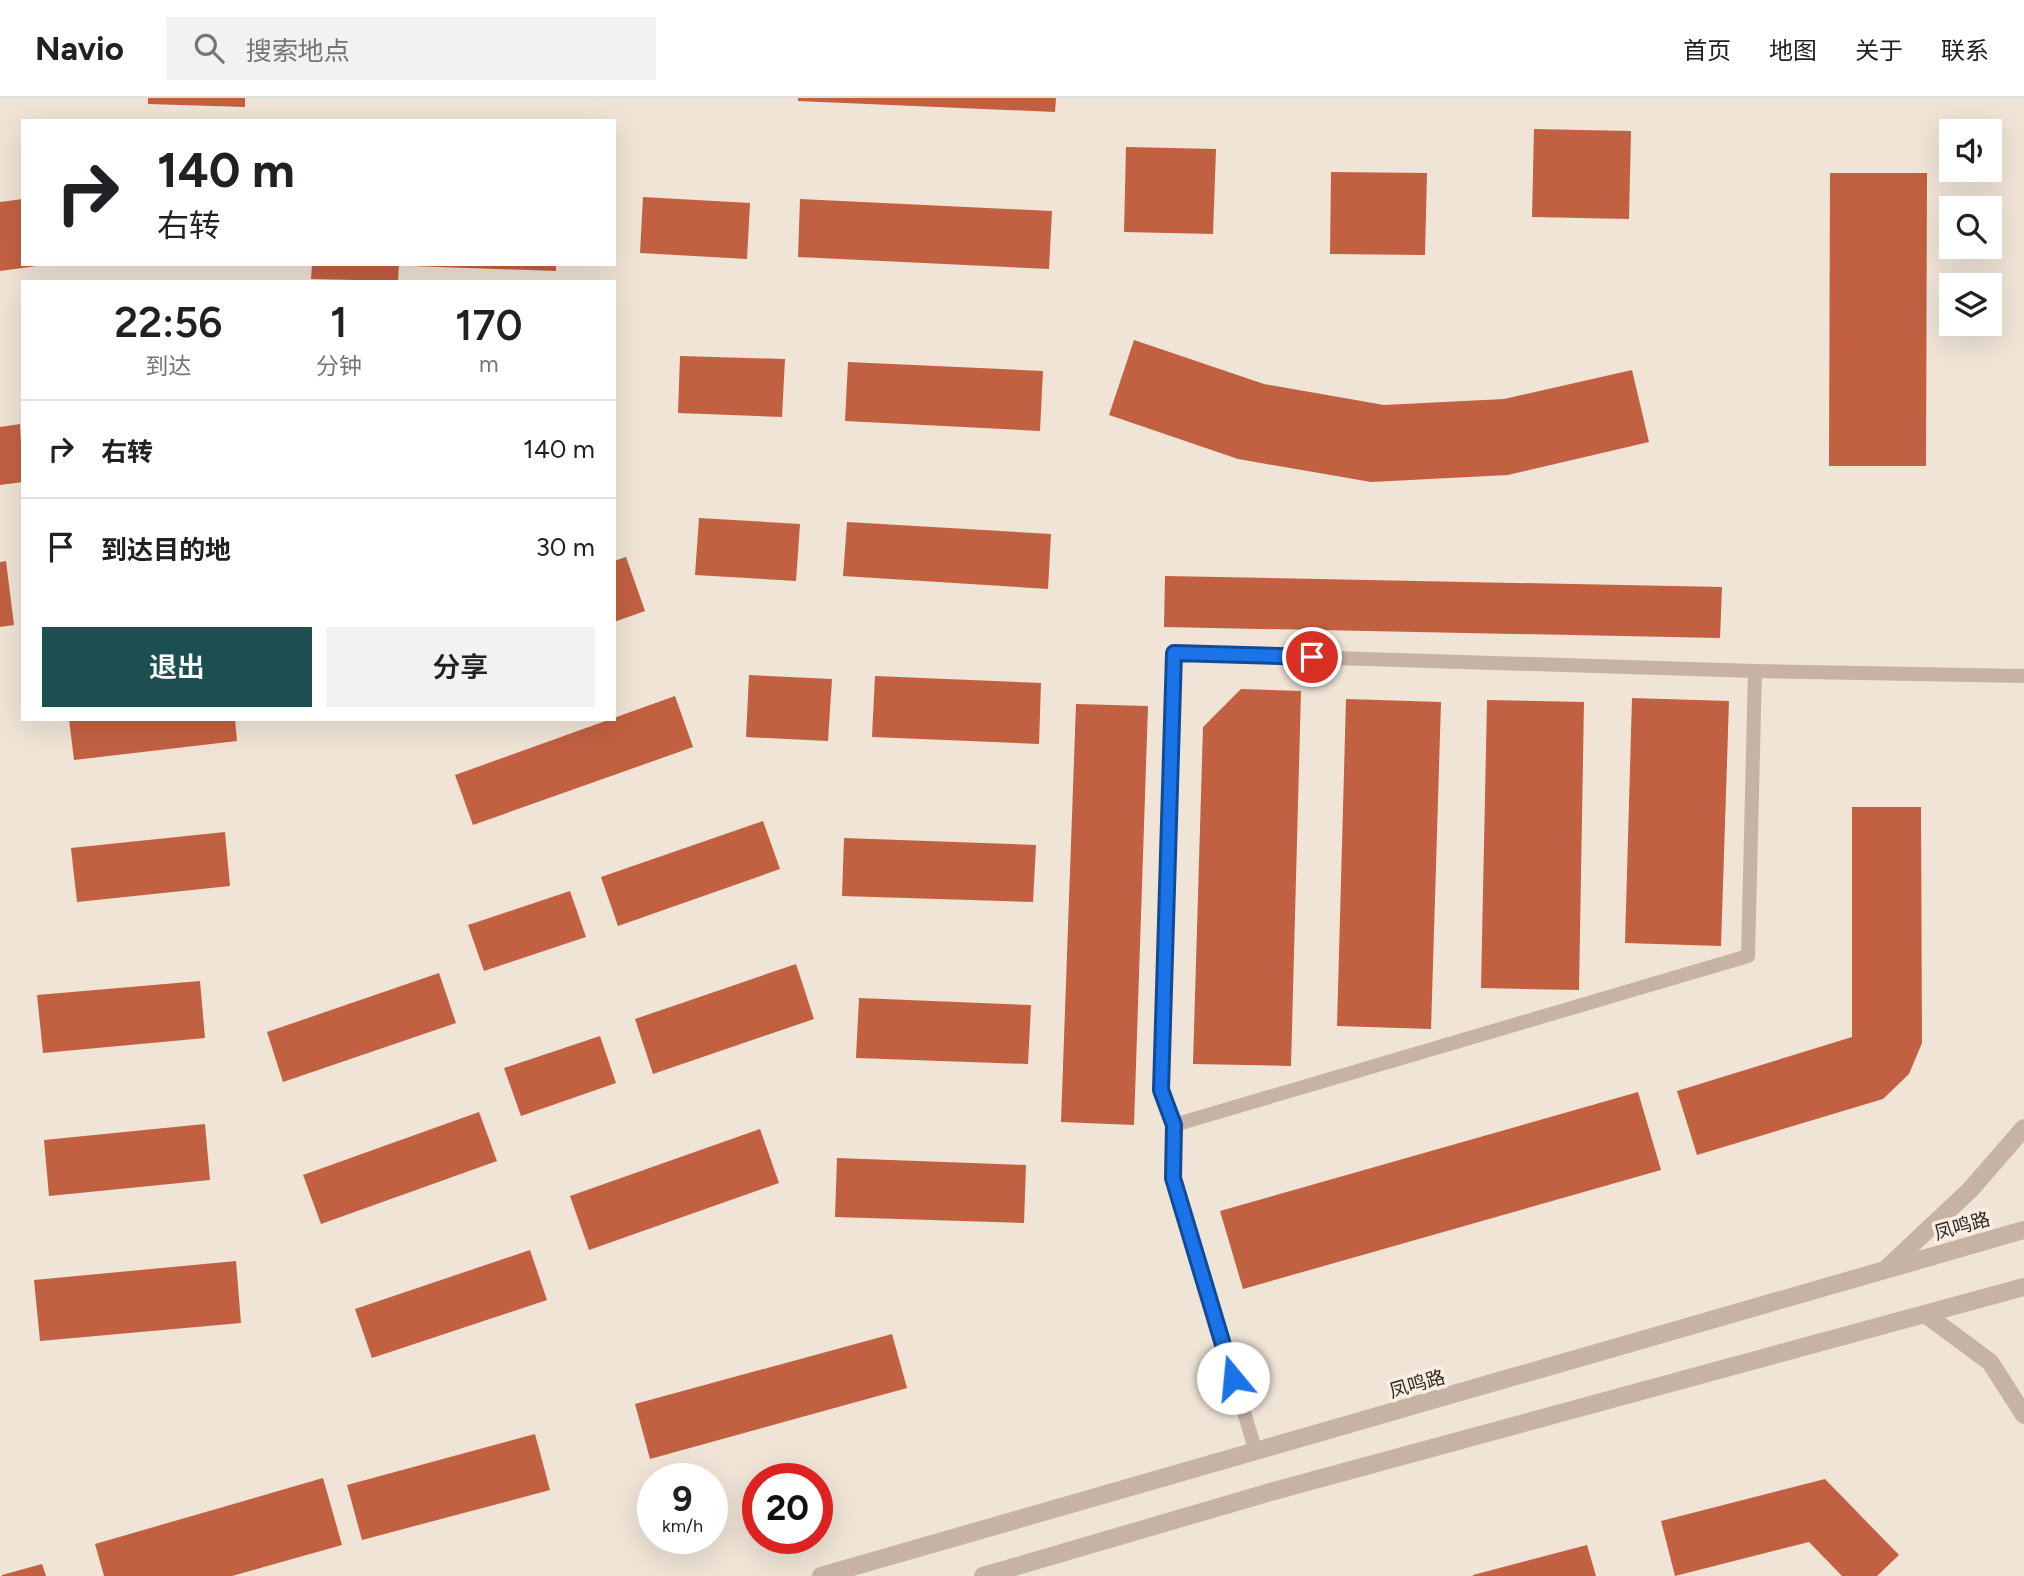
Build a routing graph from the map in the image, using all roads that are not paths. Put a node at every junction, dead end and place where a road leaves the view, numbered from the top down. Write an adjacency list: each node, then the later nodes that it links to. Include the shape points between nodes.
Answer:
1 (1755, 671): 2 (lane); 3 (lane, via 1748,956); 3 (lane, via 1174,653 1161,1090)
2 (2024, 676)
3 (1174, 1125): 10 (lane, via 1173,1178)
4 (2024, 1128): 6 (street, via 1970,1190)
5 (2024, 1230): 6 (street, 凤鸣路)
6 (1885, 1270): 10 (street, 凤鸣路)
7 (2024, 1287): 8 (street)
8 (1925, 1314): 9 (street, via 1990,1362); 12 (street, via 1274,1491)
9 (2024, 1415)
10 (1256, 1452): 11 (street, 凤鸣路)
11 (821, 1576)
12 (983, 1576)

